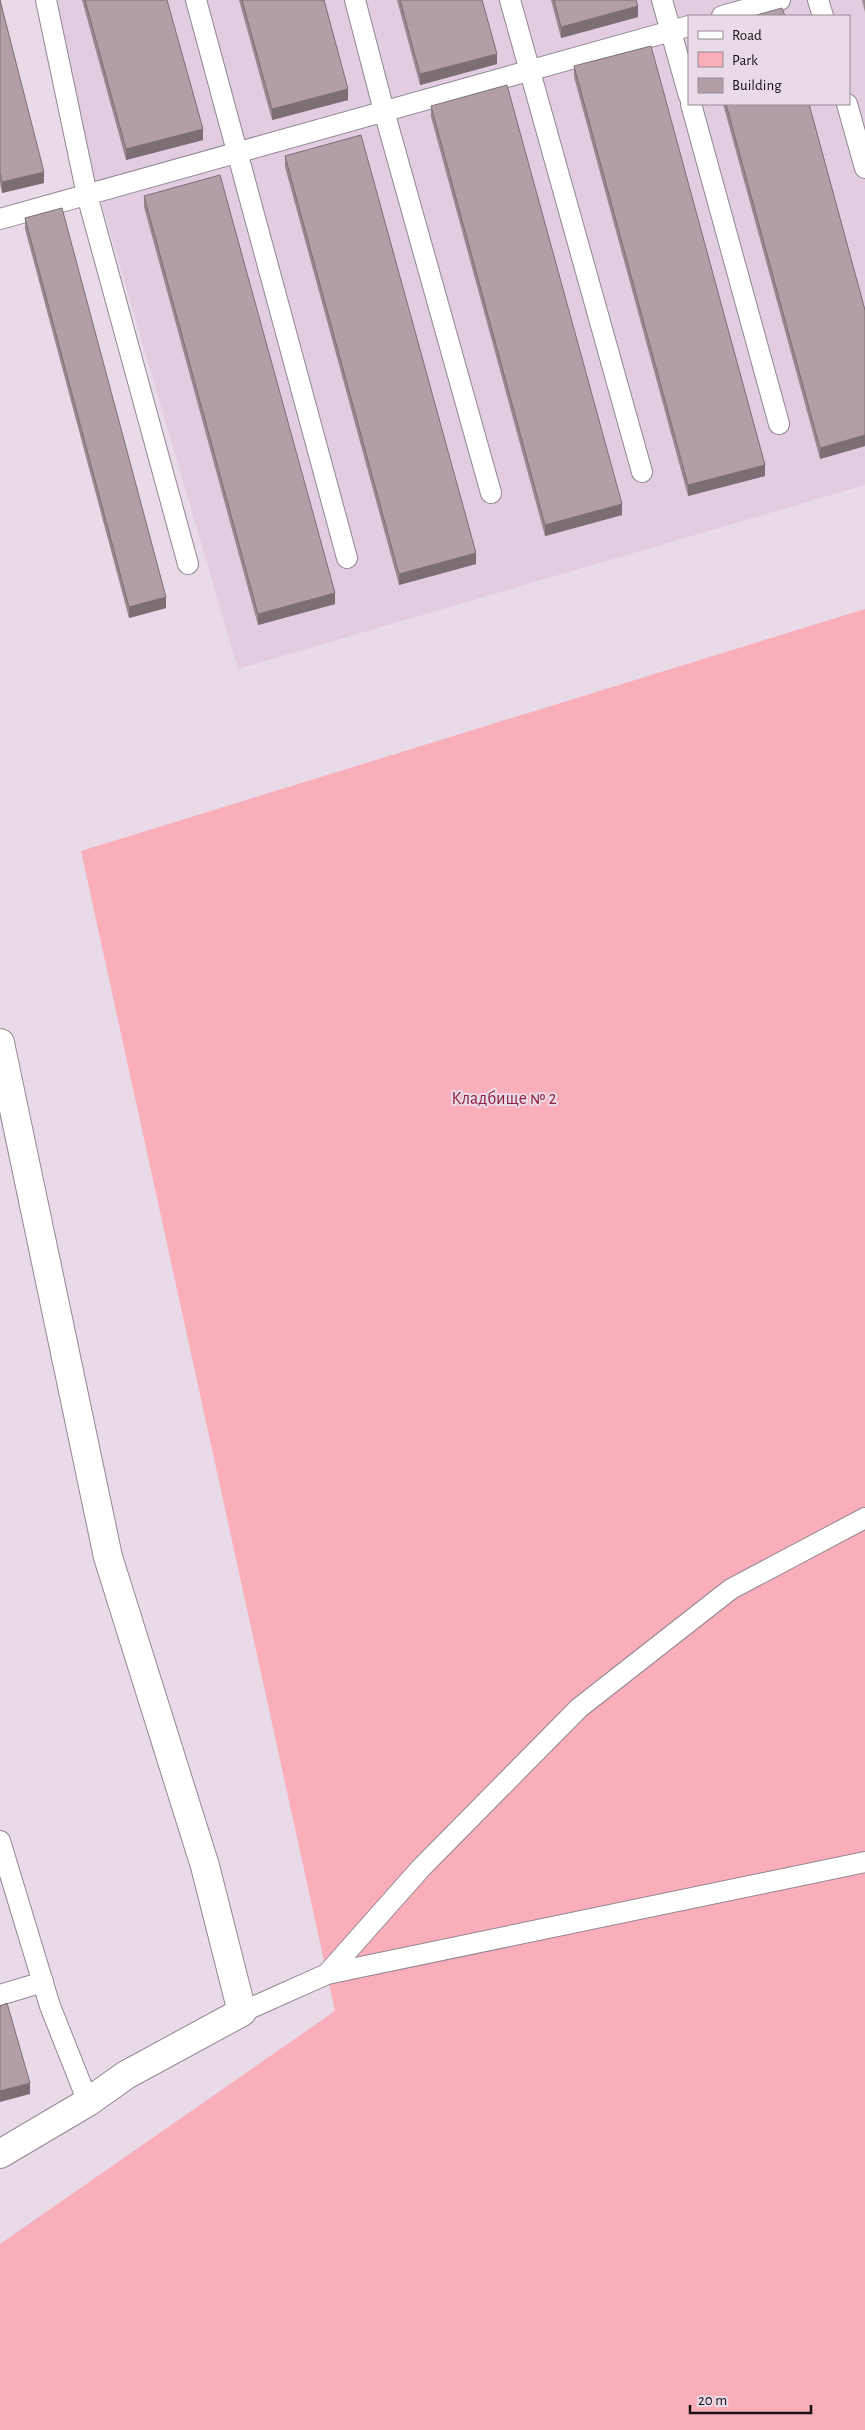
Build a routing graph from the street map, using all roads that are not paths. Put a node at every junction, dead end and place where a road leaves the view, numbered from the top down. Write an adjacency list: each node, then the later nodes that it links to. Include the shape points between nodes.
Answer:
1 (46, 0): 18 (lane)
2 (196, 0): 16 (lane)
3 (355, 0): 15 (lane)
4 (510, 0): 11 (lane)
5 (662, 0): 10 (lane)
6 (780, 0): 8 (lane)
7 (818, 0): 9 (lane)
8 (726, 15)
9 (823, 15)
10 (680, 28): 11 (lane); 12 (lane)
11 (530, 70): 15 (lane); 21 (lane)
12 (688, 88)
13 (691, 105): 20 (lane)
14 (847, 105): 17 (lane)
15 (384, 111): 16 (lane); 22 (lane)
16 (238, 152): 18 (lane); 23 (lane)
17 (865, 168)
18 (87, 194): 19 (lane); 24 (lane)
19 (0, 219)
20 (779, 424)
21 (642, 472)
22 (491, 492)
23 (348, 558)
24 (188, 564)
25 (0, 1042): 32 (street, via 108,1557 206,1866)
26 (865, 1518): 29 (lane, via 731,1589 579,1708 421,1868)
27 (1, 1846): 30 (lane)
28 (865, 1862): 29 (lane)
29 (326, 1974): 32 (lane)
30 (43, 1982): 31 (lane); 33 (lane)
31 (0, 1995)
32 (242, 2012): 33 (street, via 126,2075)
33 (88, 2102): 34 (street)
34 (0, 2154)

